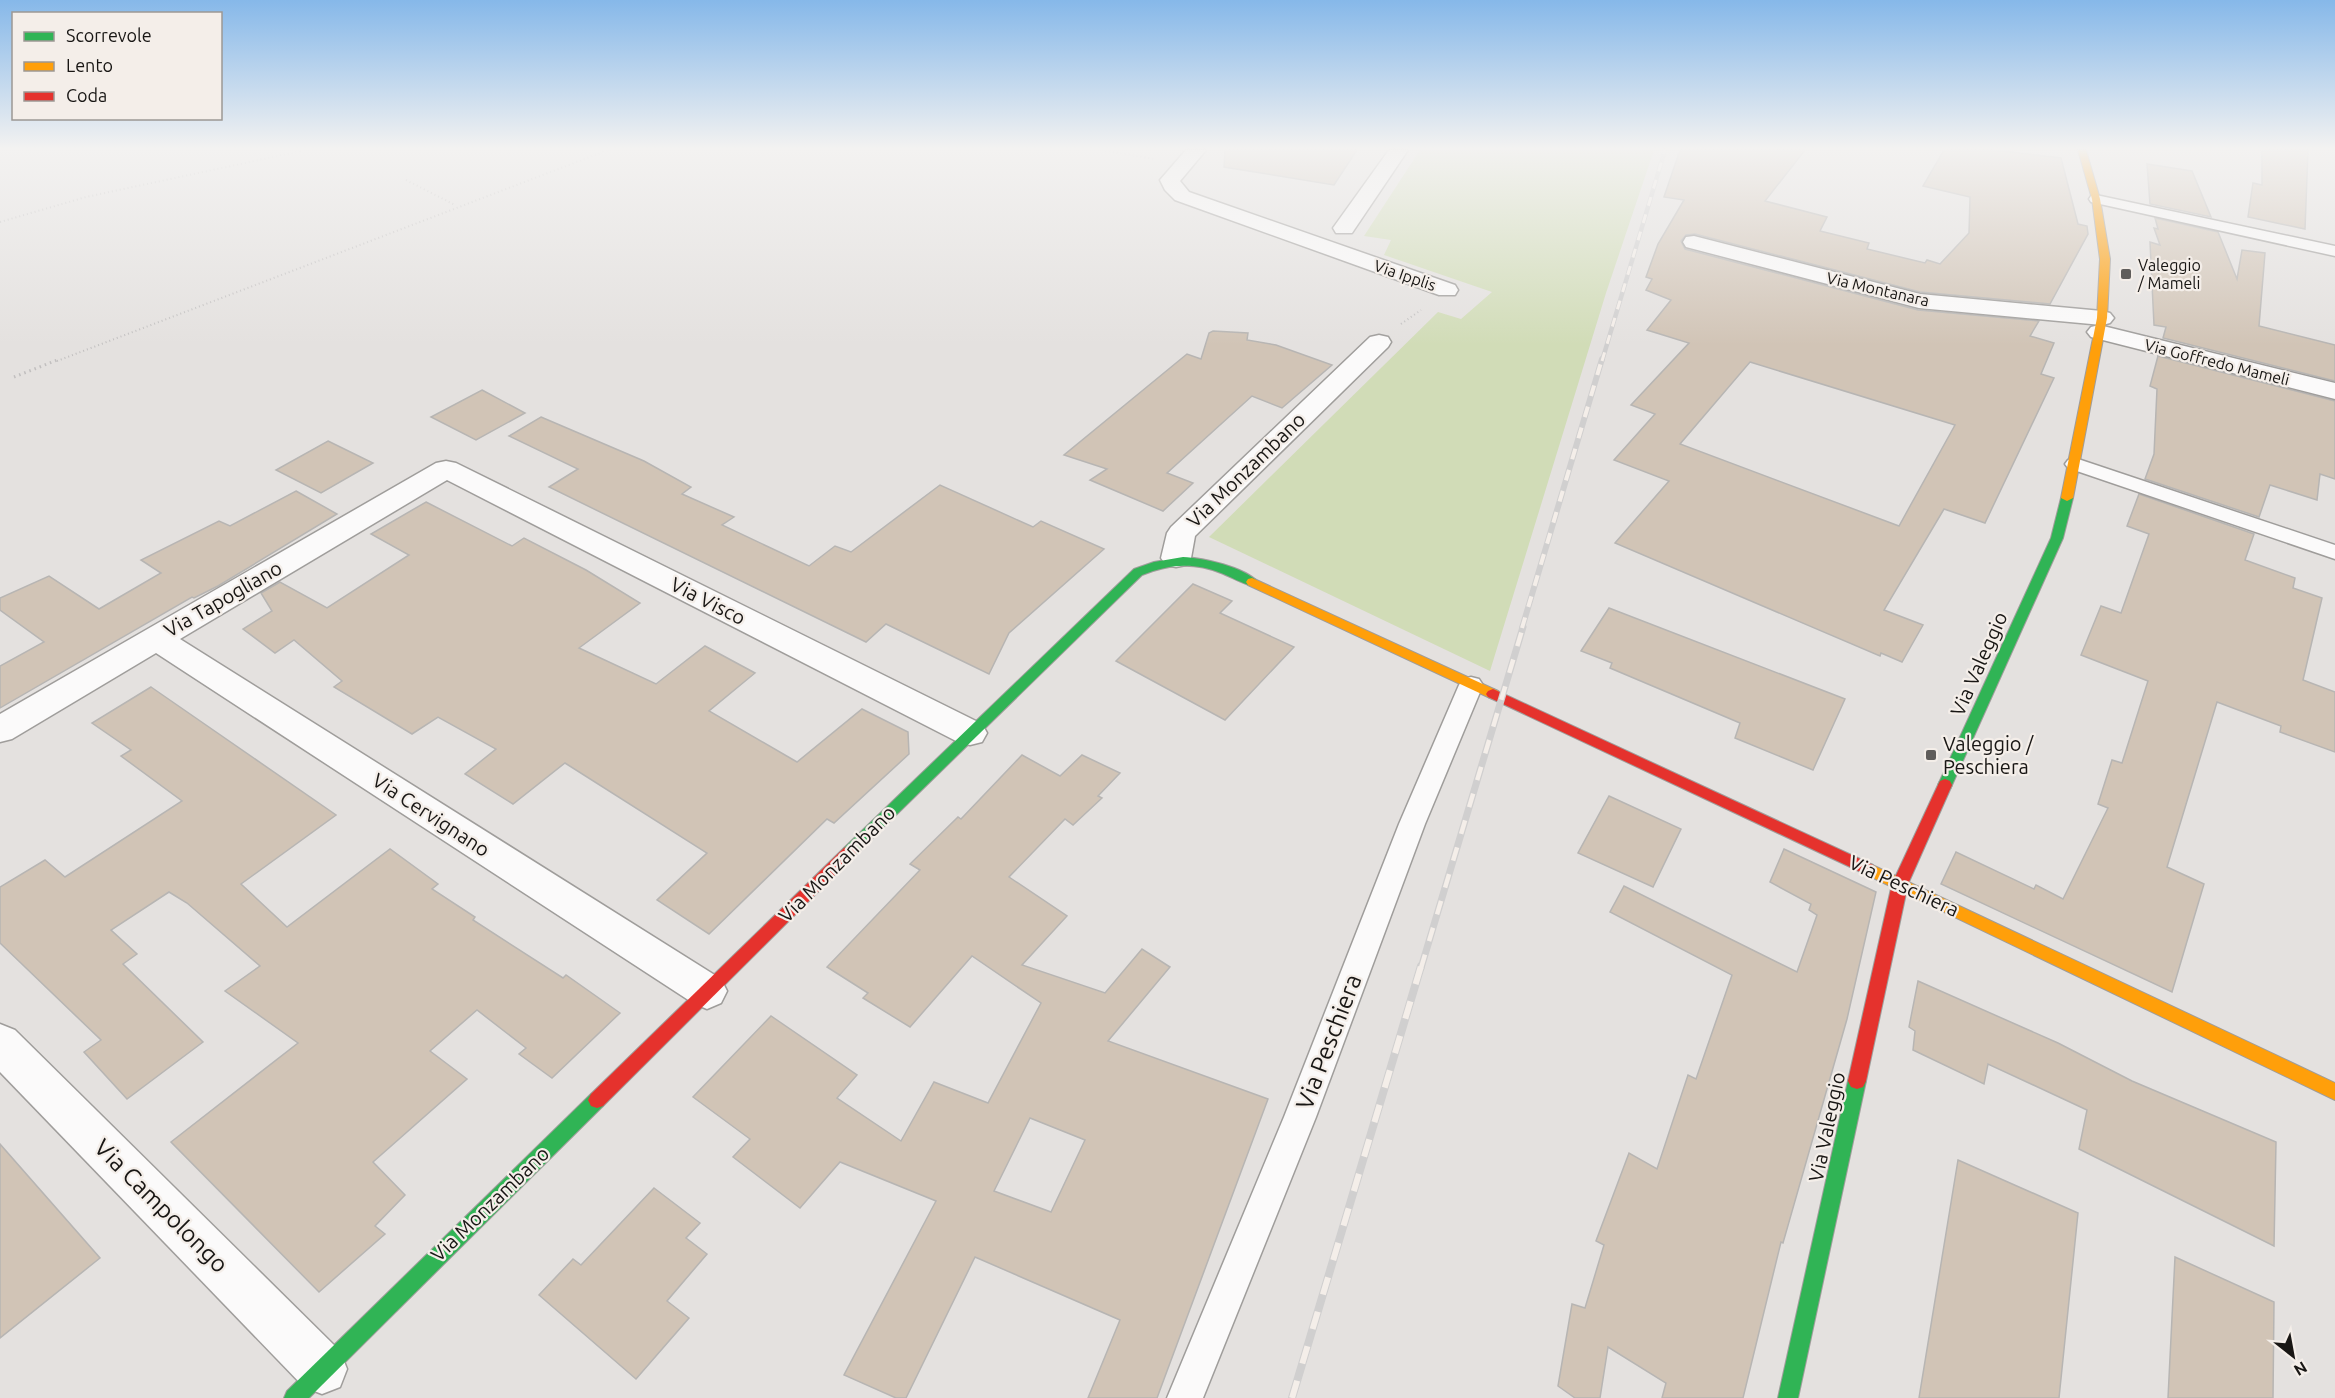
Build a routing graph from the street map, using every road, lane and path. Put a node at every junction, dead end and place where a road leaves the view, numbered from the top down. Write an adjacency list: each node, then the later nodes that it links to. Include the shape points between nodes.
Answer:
1 (23, 215): 7 (path)
2 (431, 215): 14 (path)
3 (1236, 215): 11 (street, Via Ipplis)
4 (1353, 215): 8 (street)
5 (2098, 215): 12 (street, Via Valeggio, via 2105,259)
6 (2171, 215): 10 (lane)
7 (0, 222)
8 (1344, 228)
9 (1694, 242): 12 (street, Via Montanara, via 1919,301)
10 (2335, 251)
11 (1447, 290)
12 (2100, 325): 15 (street, Via Goffredo Mameli); 16 (street, Via Valeggio)
13 (1379, 342): 19 (street, Via Monzambano, via 1181,533)
14 (14, 377)
15 (2335, 391)
16 (2075, 464): 18 (lane); 24 (street, Via Valeggio, via 2057,538)
17 (446, 469): 20 (street, Via Tapogliano); 23 (street, Via Visco)
18 (2335, 552)
19 (1176, 558): 21 (street, Via Peschiera, via 1216,565); 23 (street, Via Monzambano, via 1138,572)
20 (155, 638): 22 (street, Via Tapogliano); 25 (street, Via Cervignano)
21 (1471, 686): 24 (street, Via Peschiera); 29 (lane, Via Peschiera, via 1412,824 1300,1117)
22 (0, 730)
23 (970, 733): 25 (street, Via Monzambano)
24 (1900, 884): 27 (street, Via Peschiera); 30 (street, Via Valeggio)
25 (708, 991): 28 (street, Via Monzambano)
26 (0, 1043): 28 (street, Via Campolongo)
27 (2335, 1092)
28 (308, 1383)
29 (1185, 1398)
30 (1788, 1398)

